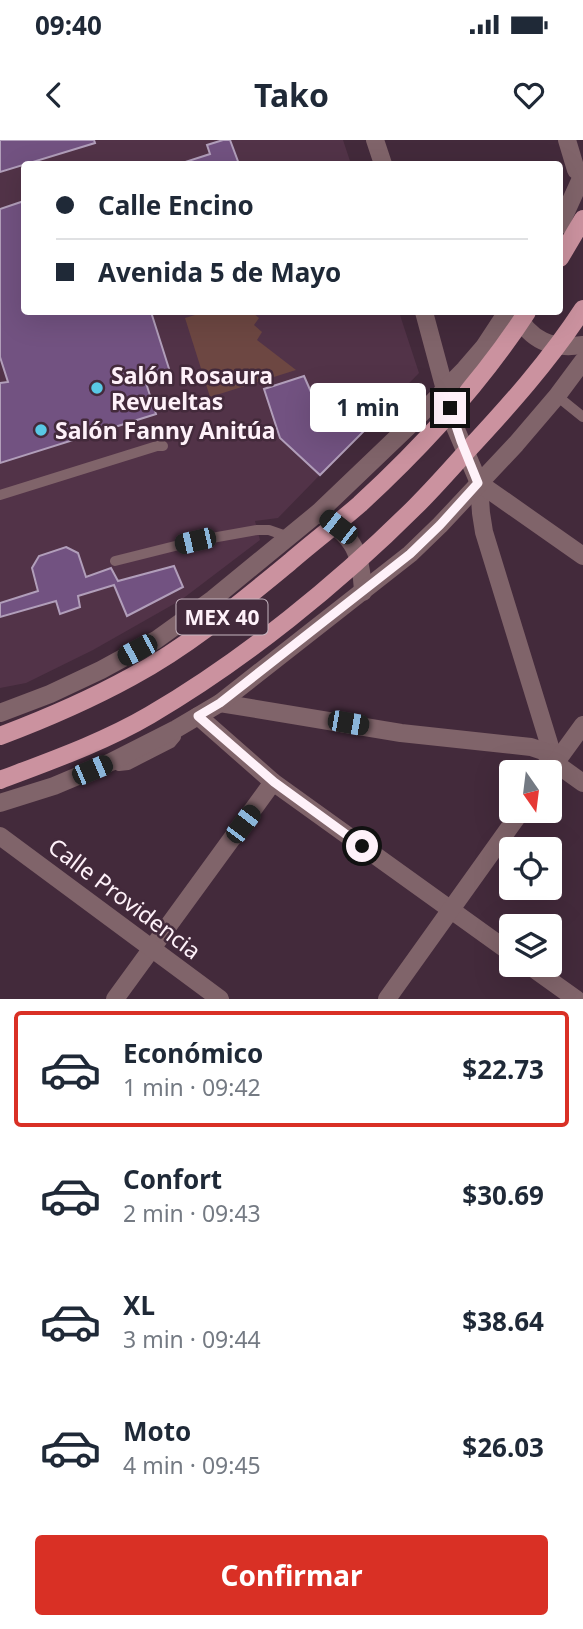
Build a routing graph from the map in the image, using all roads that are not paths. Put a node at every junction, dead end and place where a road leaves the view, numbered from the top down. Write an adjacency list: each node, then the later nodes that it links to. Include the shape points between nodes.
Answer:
1 (375, 140): 3 (street)
2 (567, 140): 4 (street)
3 (382, 161)
4 (575, 172): 5 (street)
5 (563, 214)
6 (583, 219): 7 (main road)
7 (563, 253)
8 (583, 309): 35 (main road, MEX 40, bridge, via 485,432 416,506 315,598 148,716)
9 (425, 315): 15 (street)
10 (506, 315): 15 (street)
11 (517, 315): 13 (street, via 537,339 566,347)
12 (525, 315): 30 (main road, MEX 40, bridge, via 473,386 414,452 359,505 233,610 134,676 87,701)
13 (583, 345)
14 (583, 361): 16 (street)
15 (446, 389): 19 (street); 21 (street)
16 (557, 397): 17 (lane); 19 (street)
17 (583, 417)
18 (163, 446): 20 (lane)
19 (478, 483): 23 (street); 25 (street, via 410,554); 32 (street, via 484,532)
20 (0, 495)
21 (319, 512): 22 (street); 25 (street, via 347,537 356,552)
22 (289, 537): 24 (lane, via 257,530); 27 (street, via 156,640 50,694)
23 (583, 556)
24 (115, 561)
25 (363, 592): 26 (street)
26 (220, 703): 28 (street); 31 (street, via 401,733 531,747 543,751)
27 (0, 713)
28 (198, 716): 36 (street); 38 (street, via 111,762)
29 (583, 725): 33 (street)
30 (0, 736)
31 (548, 760)
32 (550, 760)
33 (558, 760)
34 (562, 773): 37 (street)
35 (0, 780)
36 (274, 782): 41 (street); 43 (street)
37 (583, 783)
38 (0, 803)
39 (513, 823): 41 (street)
40 (0, 836): 43 (street, Calle Providencia)
41 (452, 911): 42 (street); 47 (street)
42 (499, 944)
43 (151, 949): 45 (street); 46 (street, Calle Providencia)
44 (545, 977): 48 (street)
45 (114, 999)
46 (220, 999)
47 (387, 999)
48 (576, 999)

